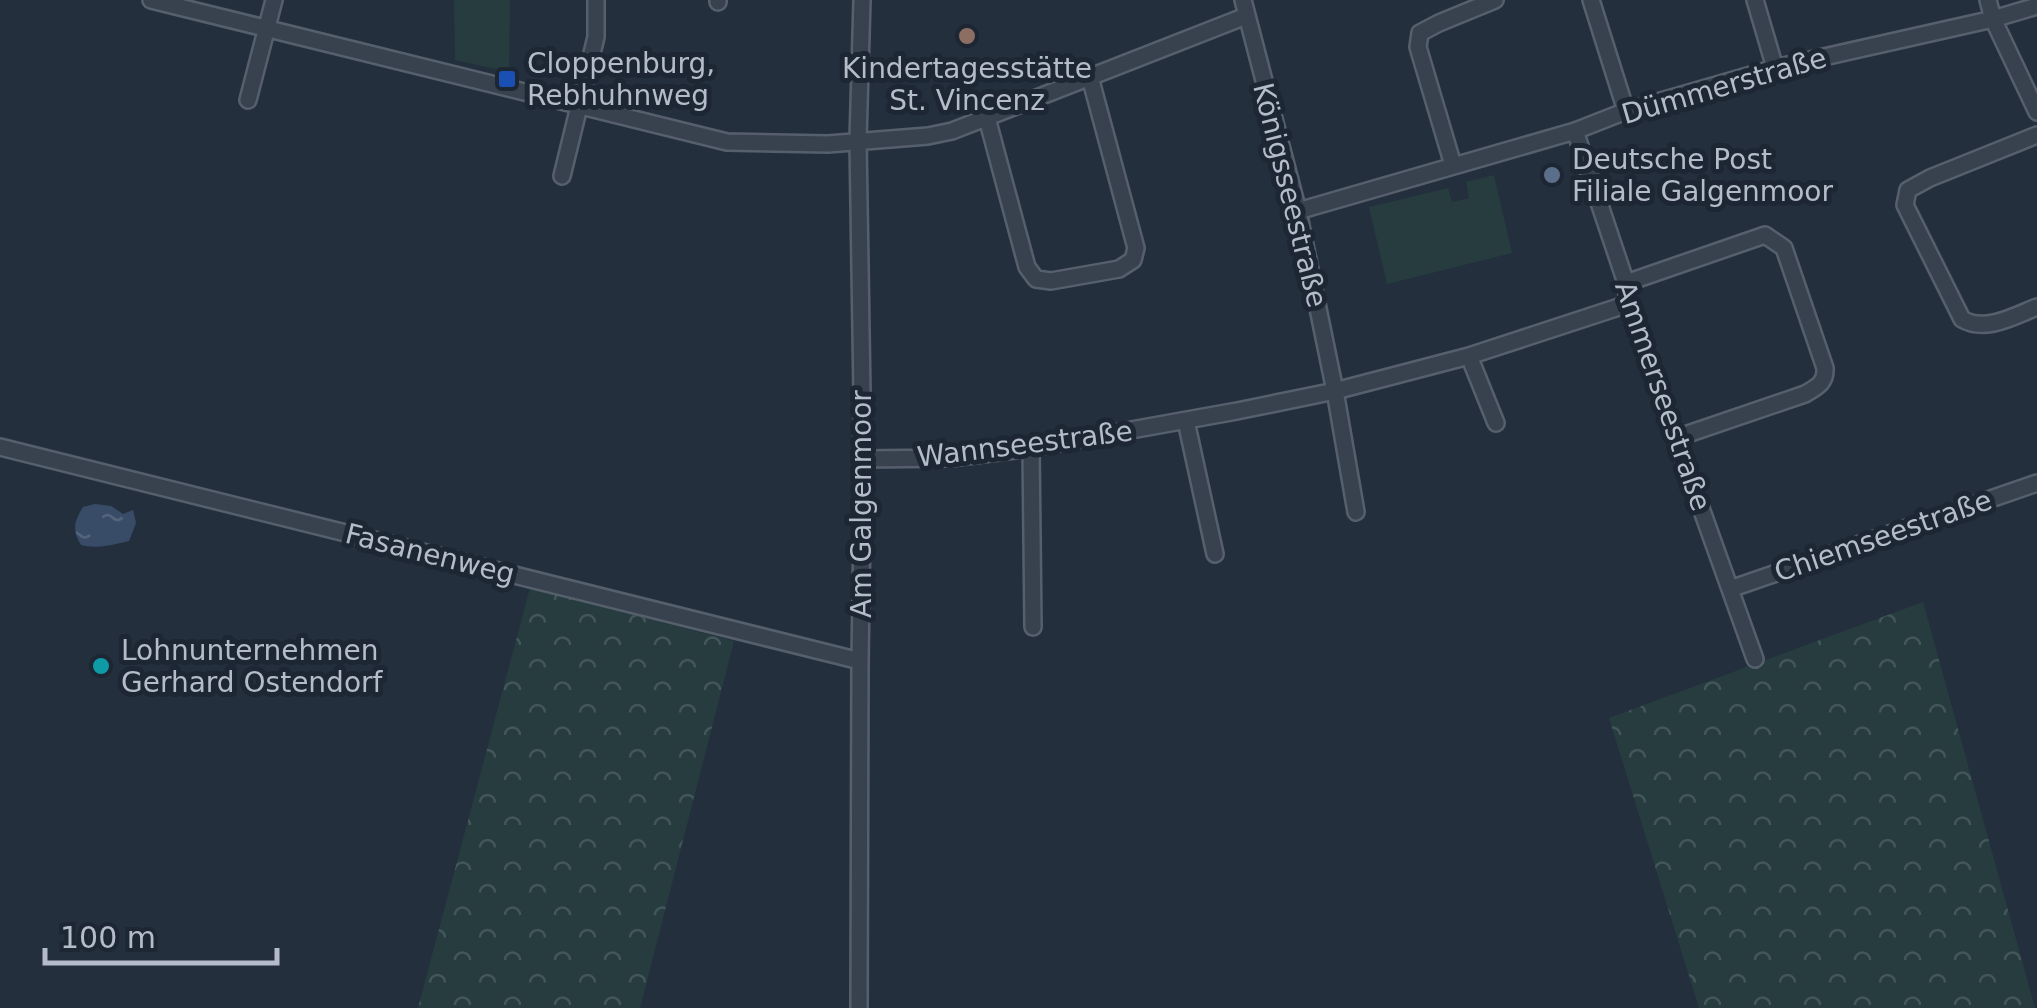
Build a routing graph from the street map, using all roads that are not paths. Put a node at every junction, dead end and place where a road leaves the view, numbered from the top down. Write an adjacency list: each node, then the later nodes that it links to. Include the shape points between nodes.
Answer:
1 (152, 0): 12 (street)
2 (274, 0): 12 (street)
3 (596, 0): 16 (street, via 596,37)
4 (862, 0): 22 (street, Am Galgenmoor)
5 (1494, 0): 23 (street, via 1420,34 1418,48)
6 (1591, 0): 17 (street)
7 (1755, 0): 13 (street)
8 (1988, 0): 11 (street)
9 (2037, 6): 11 (street, Dümmerstraße)
10 (1244, 8): 14 (street); 25 (street, Königsseestraße)
11 (1992, 19): 13 (street, Dümmerstraße); 18 (street)
12 (267, 29): 15 (street); 16 (street)
13 (1775, 68): 17 (street, Dümmerstraße)
14 (1090, 77): 19 (street); 19 (street, via 1136,248 1133,260 1118,270 1036,279)
15 (248, 100)
16 (580, 106): 22 (street, via 726,142); 24 (street)
17 (1626, 112): 20 (street, Dümmerstraße)
18 (2037, 112)
19 (986, 118): 22 (street, via 928,136)
20 (1575, 131): 23 (street, Dümmerstraße); 26 (street, Ammerseestraße)
21 (2037, 135): 28 (street, via 1930,178 1908,190 1905,205 1962,320 1986,326)
22 (858, 140): 36 (street, Am Galgenmoor)
23 (1453, 165): 25 (street, Dümmerstraße)
24 (562, 176)
25 (1298, 211): 30 (street, Königsseestraße)
26 (1626, 283): 27 (street, Ammerseestraße); 33 (street, via 1765,235 1784,248 1825,368 1820,386 1805,394)
27 (1628, 304): 29 (street, Wannseestraße); 33 (street, Ammerseestraße)
28 (2037, 307)
29 (1469, 356): 30 (street, Wannseestraße); 32 (street)
30 (1336, 390): 31 (street, Wannseestraße); 38 (street, Königsseestraße)
31 (1186, 422): 35 (street, Wannseestraße); 39 (street)
32 (1496, 423)
33 (1676, 438): 40 (street, Ammerseestraße)
34 (0, 448): 43 (street, Fasanenweg)
35 (1032, 448): 36 (street, Wannseestraße); 41 (street)
36 (863, 459): 43 (street, Am Galgenmoor)
37 (2037, 483): 40 (street, Chiemseestraße)
38 (1356, 512)
39 (1214, 554)
40 (1730, 589): 42 (street, Ammerseestraße)
41 (1033, 626)
42 (1754, 659)
43 (860, 661): 44 (street, Am Galgenmoor)
44 (859, 1008)

